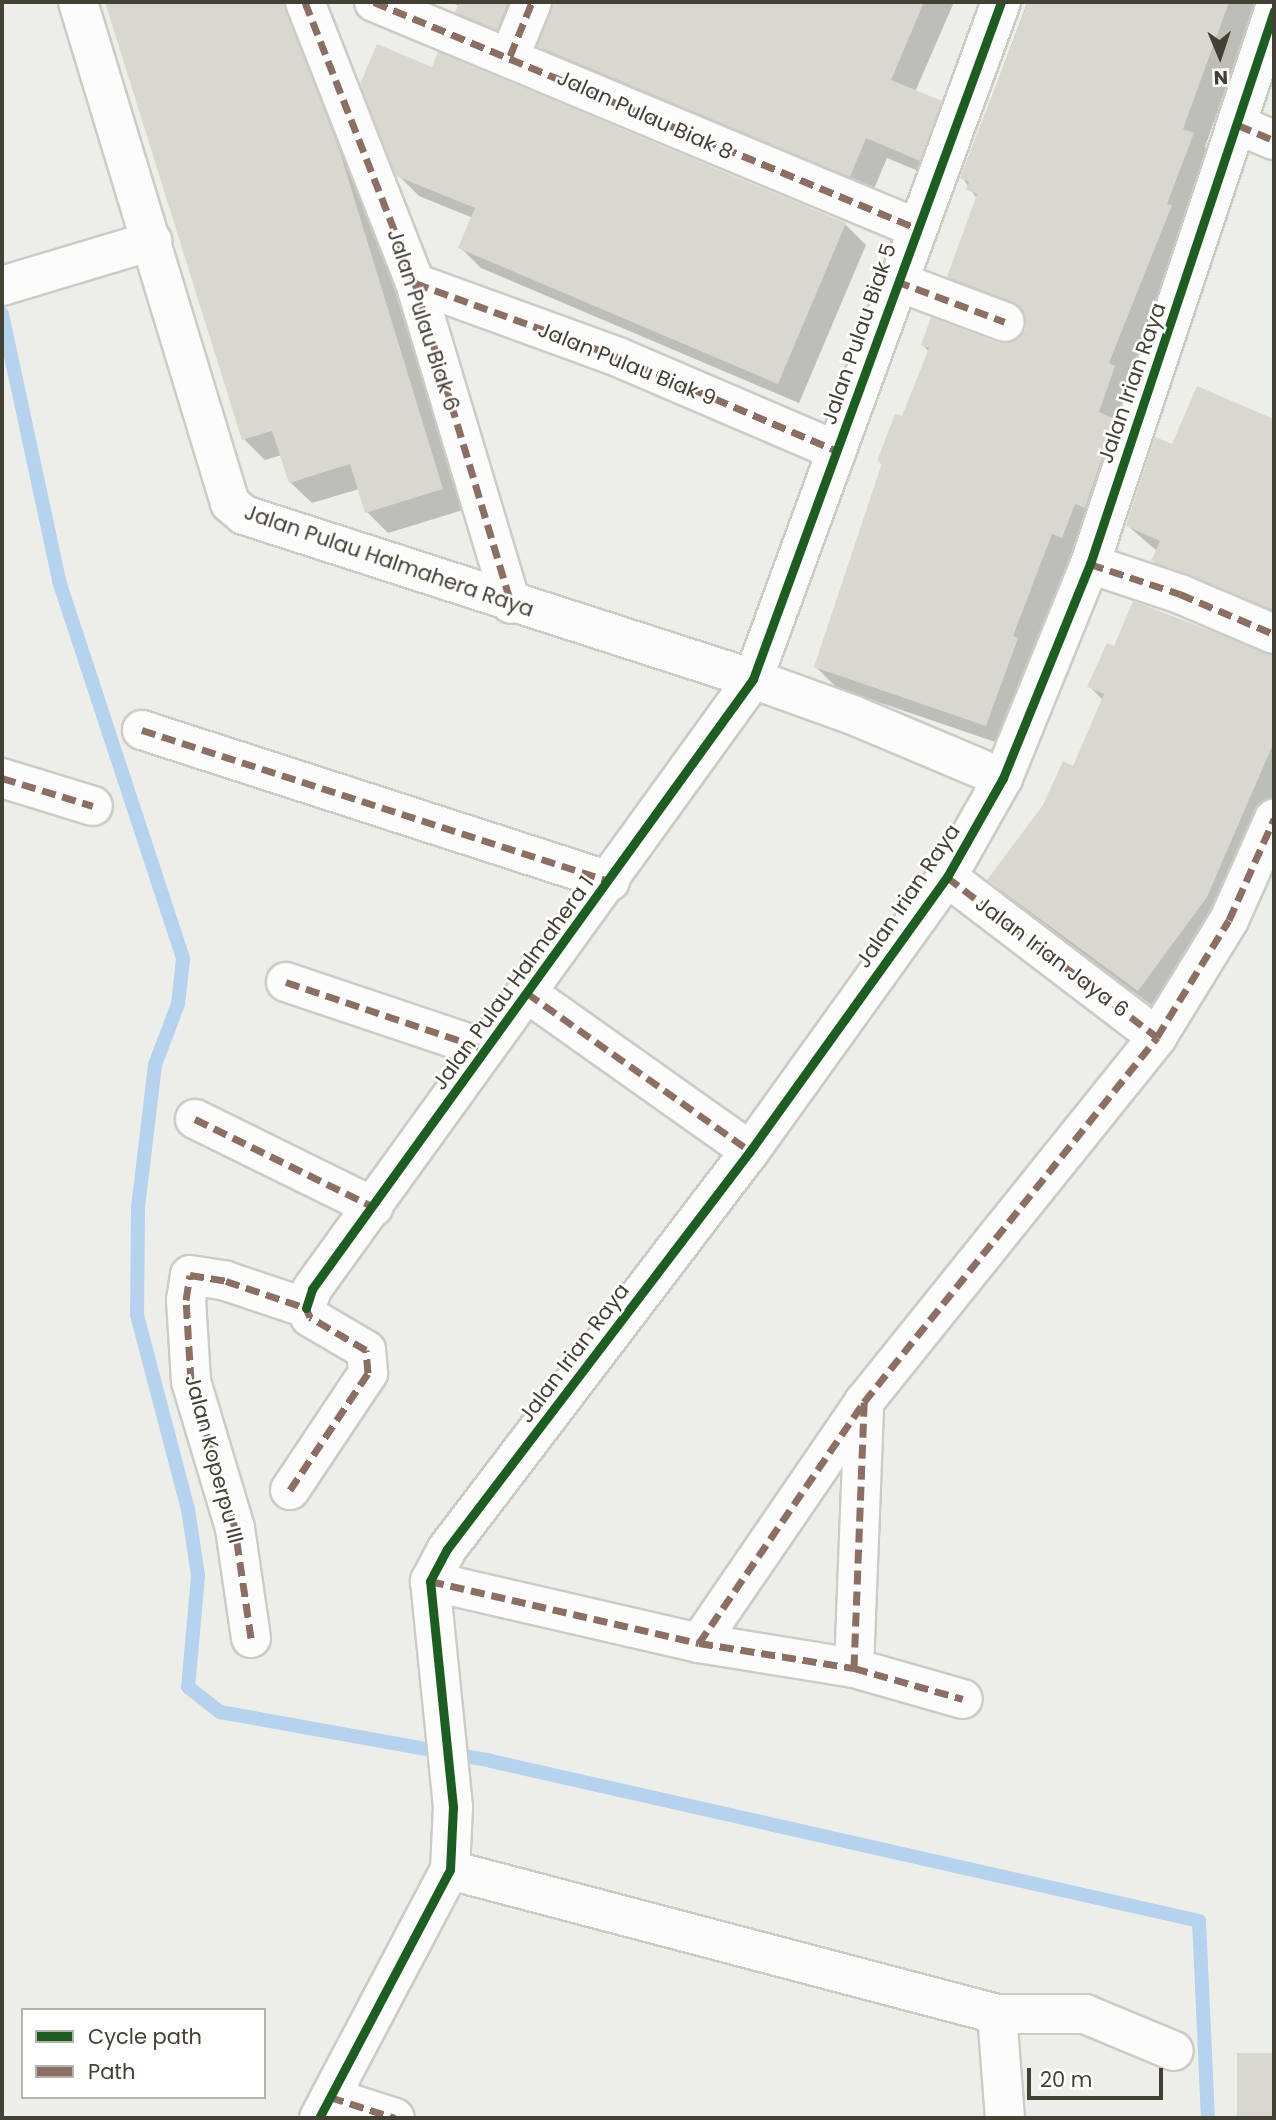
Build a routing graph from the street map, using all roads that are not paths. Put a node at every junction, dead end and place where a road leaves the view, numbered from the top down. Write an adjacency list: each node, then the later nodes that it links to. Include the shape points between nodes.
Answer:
1 (78, 2): 11 (street, Jalan Pulau Halmahera Raya)
2 (305, 2): 13 (street, Jalan Pulau Biak 6)
3 (374, 2): 7 (street, Jalan Pulau Biak 8)
4 (532, 2): 7 (street)
5 (996, 3): 10 (street, Jalan Pulau Biak 5)
6 (1274, 11): 8 (street, Jalan Irian Raya)
7 (510, 57): 10 (street, Jalan Pulau Biak 8)
8 (1238, 125): 9 (street); 17 (street, Jalan Irian Raya)
9 (1274, 140)
10 (916, 228): 12 (street, Jalan Pulau Biak 5)
11 (152, 241): 14 (street); 18 (street, Jalan Pulau Halmahera Raya, via 230,503 244,514)
12 (895, 281): 15 (street); 16 (street, Jalan Pulau Biak 5)
13 (415, 283): 16 (street, Jalan Pulau Biak 9, via 618,357); 18 (street, Jalan Pulau Biak 6)
14 (11, 284)
15 (1006, 322)
16 (837, 451): 20 (street, Jalan Pulau Biak 5)
17 (1090, 564): 19 (street, via 1180,594); 23 (street, Jalan Irian Raya)
18 (511, 604): 20 (street, Jalan Pulau Halmahera Raya)
19 (1274, 634)
20 (753, 679): 23 (street, Jalan Pulau Halmahera Raya); 27 (street, Jalan Pulau Halmahera 1)
21 (142, 730): 27 (street)
22 (2, 778): 24 (street)
23 (1003, 778): 26 (street, Jalan Irian Raya)
24 (93, 806)
25 (1274, 819): 30 (street, via 1229,920)
26 (947, 877): 30 (street, Jalan Irian Jaya 6); 33 (street, Jalan Irian Raya)
27 (610, 881): 29 (street, Jalan Pulau Halmahera 1)
28 (286, 982): 31 (street)
29 (527, 993): 31 (street, Jalan Pulau Halmahera 1); 33 (street)
30 (1157, 1037): 36 (street)
31 (485, 1049): 34 (street, Jalan Pulau Halmahera 1)
32 (195, 1119): 34 (street)
33 (750, 1151): 38 (street, Jalan Irian Raya, via 447,1549)
34 (374, 1208): 35 (street, Jalan Pulau Halmahera 1, via 312,1289)
35 (306, 1308): 37 (street, via 310,1317 366,1350 369,1373); 39 (street, Jalan Koperpu III, via 226,1281 190,1275 186,1300 191,1381 229,1501)
36 (864, 1402): 40 (street); 41 (street)
37 (290, 1490)
38 (430, 1581): 40 (street); 43 (street, via 453,1807)
39 (251, 1638)
40 (699, 1643): 41 (street)
41 (855, 1668): 42 (street)
42 (963, 1699)
43 (450, 1870): 44 (street); 46 (street)
44 (997, 2014): 45 (street, via 1085,2014); 48 (street)
45 (1174, 2051)
46 (324, 2107): 47 (street)
47 (395, 2118)
48 (1005, 2118)

